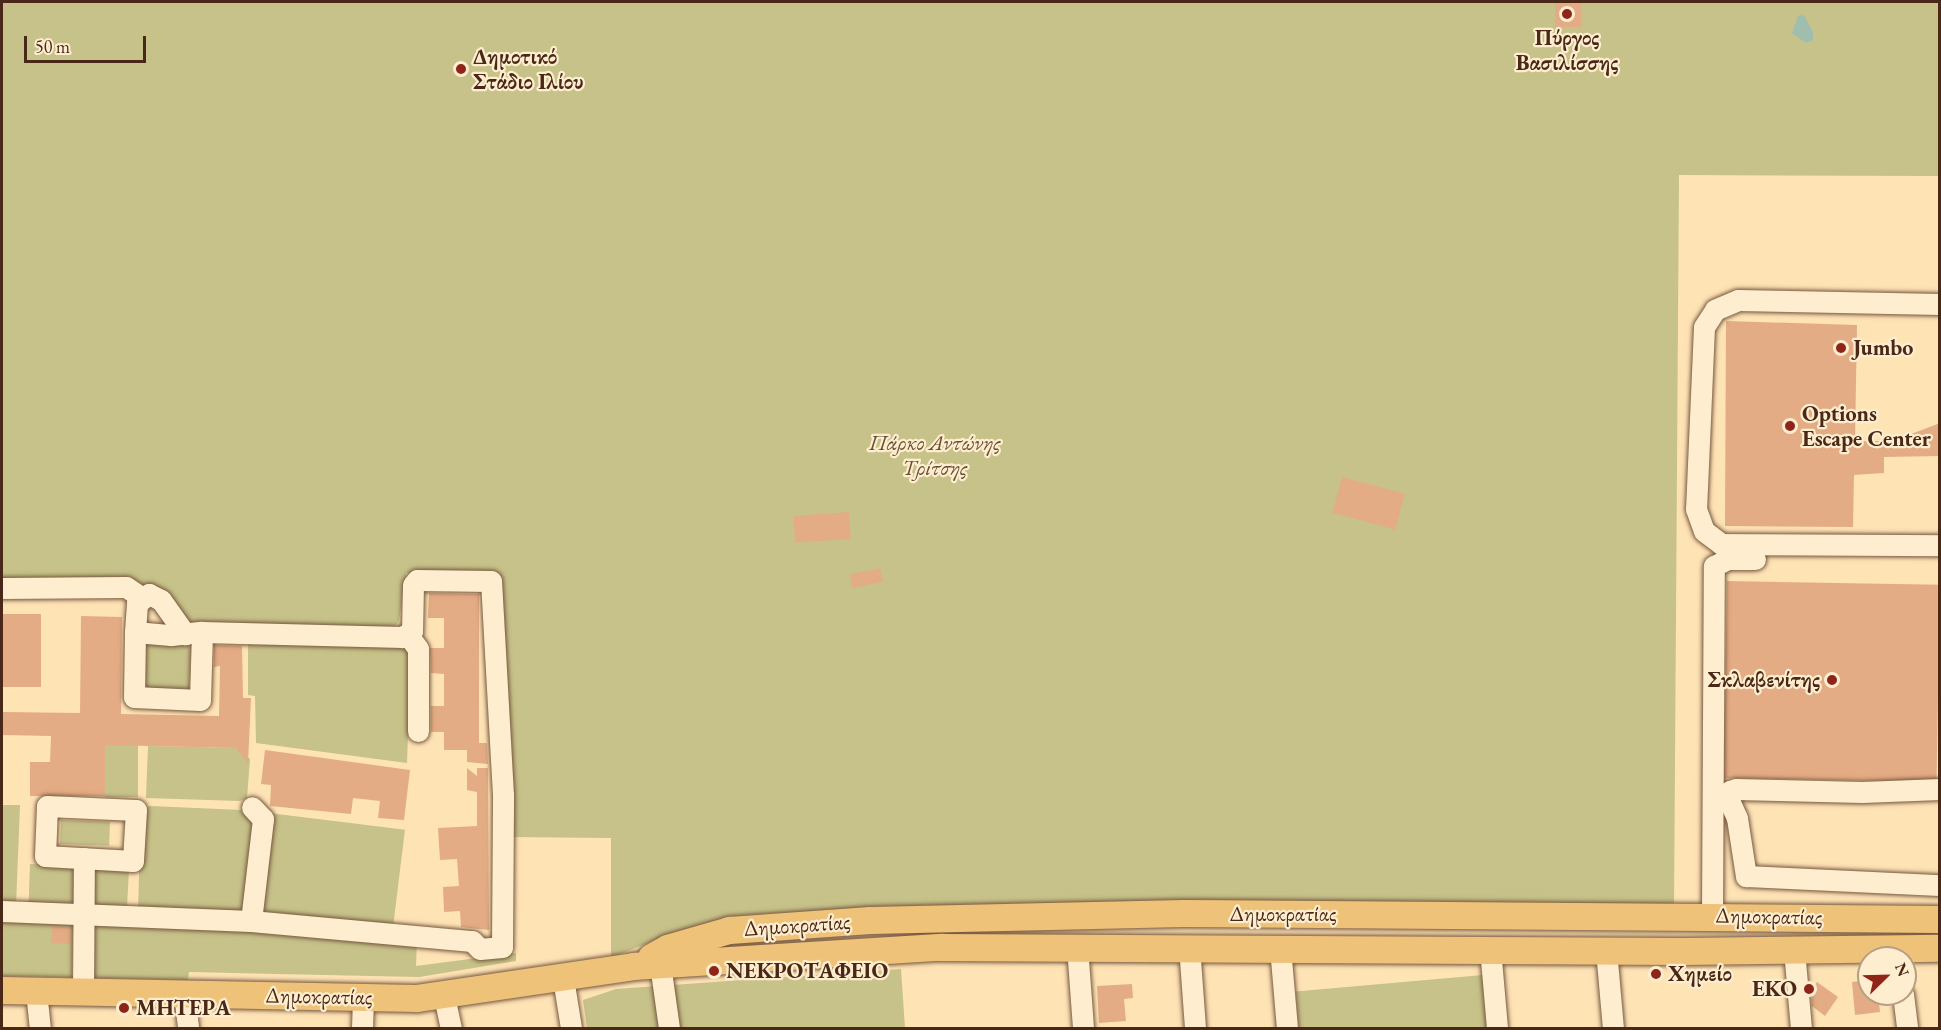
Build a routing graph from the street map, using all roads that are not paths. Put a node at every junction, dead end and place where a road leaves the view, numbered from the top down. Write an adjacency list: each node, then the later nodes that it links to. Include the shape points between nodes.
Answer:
1 (1939, 304): 2 (street, via 1738,300 1715,310 1704,327 1696,509 1704,531 1721,544)
2 (1940, 545)
3 (1940, 558): 16 (street, via 1728,559 1714,566)
4 (2, 588): 5 (street, via 126,587)
5 (141, 597): 6 (street); 7 (street, via 155,595)
6 (135, 632): 7 (street); 7 (street, via 134,698 200,700)
7 (194, 633): 8 (street)
8 (408, 635): 9 (street, via 418,649); 18 (street, via 412,631 413,585 417,580 491,581 503,795 504,944 498,950 480,949 472,941)
9 (418, 731)
10 (1940, 789): 13 (street, via 1736,789 1730,791 1728,798 1737,818 1746,876)
11 (252, 807): 18 (street, via 263,819)
12 (84, 858): 12 (street, via 45,856 47,806 136,810 133,861); 15 (street)
13 (1940, 885)
14 (2, 911): 15 (street)
15 (84, 915): 18 (street); 32 (street)
16 (1712, 916): 17 (main road, Δημοκρατίας); 28 (main road, Δημοκρατίας, via 1183,913 850,921 729,930 667,948)
17 (1940, 919)
18 (251, 921)
19 (1077, 946): 20 (main road, Δημοκρατίας); 28 (main road, Δημοκρατίας, via 940,947); 43 (street)
20 (1189, 946): 21 (main road, Δημοκρατίας); 44 (street)
21 (1280, 947): 22 (main road, Δημοκρατίας); 45 (street)
22 (1490, 948): 24 (main road, Δημοκρατίας); 46 (street)
23 (1940, 948): 26 (main road, Δημοκρατίας)
24 (1606, 950): 25 (main road, Δημοκρατίας); 47 (street)
25 (1794, 950): 27 (main road, Δημοκρατίας); 48 (street)
26 (1917, 951)
27 (1857, 952)
28 (647, 965): 29 (main road, Δημοκρατίας); 42 (street)
29 (563, 978): 34 (main road, Δημοκρατίας); 41 (street)
30 (2, 990): 31 (main road, Δημοκρατίας)
31 (36, 991): 32 (main road, Δημοκρατίας); 37 (street)
32 (83, 992): 33 (main road, Δημοκρατίας)
33 (184, 994): 35 (main road, Δημοκρατίας); 38 (street)
34 (444, 996): 35 (main road, Δημοκρατίας); 40 (street)
35 (363, 997): 39 (street)
36 (1904, 1006): 49 (street)
37 (40, 1029)
38 (188, 1029)
39 (362, 1029)
40 (451, 1029)
41 (572, 1029)
42 (669, 1029)
43 (1083, 1029)
44 (1195, 1029)
45 (1287, 1029)
46 (1497, 1029)
47 (1613, 1029)
48 (1801, 1029)
49 (1907, 1029)

